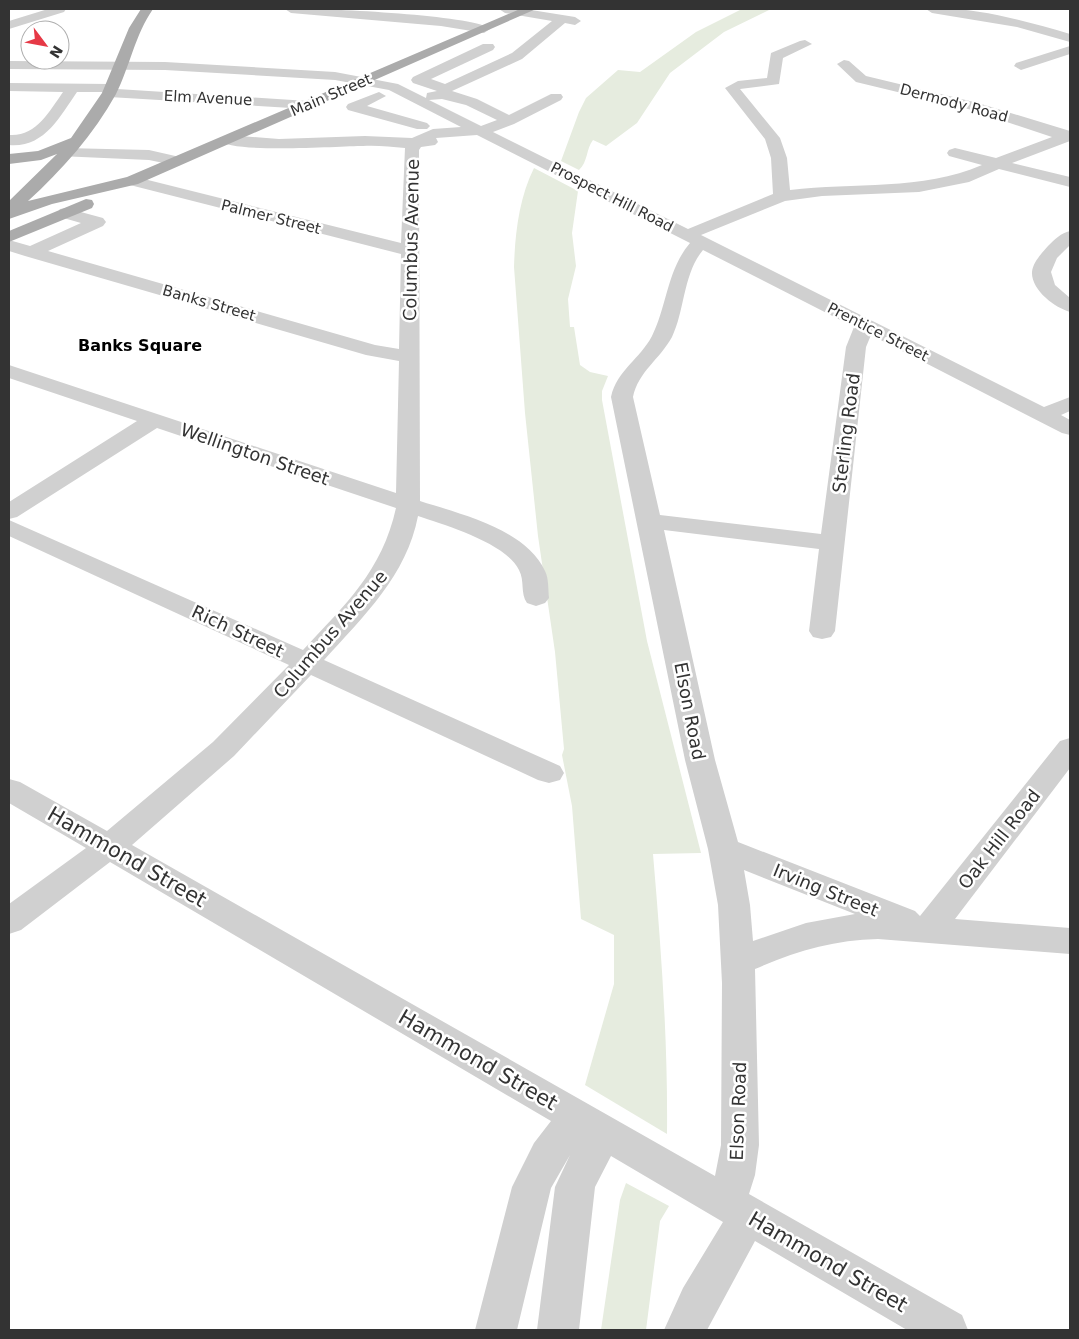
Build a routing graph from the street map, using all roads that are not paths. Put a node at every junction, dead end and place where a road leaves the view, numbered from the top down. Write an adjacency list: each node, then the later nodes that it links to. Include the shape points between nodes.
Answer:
1 (60, 9): 12 (street)
2 (147, 9): 17 (main road)
3 (291, 9): 10 (street)
4 (497, 9): 6 (street)
5 (932, 9): 13 (street, via 1018,23)
6 (527, 10): 8 (street); 11 (main road, Main Street)
7 (452, 13): 10 (street)
8 (562, 19): 9 (street); 25 (street, via 518,56)
9 (576, 21)
10 (440, 22): 11 (street, via 465,25)
11 (481, 22): 21 (main road, Main Street)
12 (9, 26)
13 (1070, 38)
14 (805, 44): 49 (street, via 776,56 773,65 775,80 779,84 732,88 772,138 779,158)
15 (488, 47): 25 (street, via 418,80)
16 (1070, 50): 19 (street)
17 (122, 63): 20 (street, Prospect Hill Road, via 27,69); 21 (street, Prospect Hill Road); 24 (main road)
18 (844, 64): 34 (street, Dermody Road, via 861,79 973,106)
19 (1020, 66)
20 (12, 67)
21 (365, 80): 28 (street, Prospect Hill Road, via 393,87); 29 (main road, Main Street)
22 (9, 88): 23 (street, Elm Avenue)
23 (67, 88): 24 (street, Elm Avenue); 35 (street, via 38,134 23,141)
24 (110, 90): 29 (street, Elm Avenue); 38 (main road)
25 (445, 91): 28 (street); 31 (street)
26 (379, 96): 30 (street, via 353,107)
27 (556, 97): 31 (street)
28 (422, 102): 30 (street); 32 (street, Prospect Hill Road)
29 (308, 105): 36 (main road, Main Street)
30 (387, 116): 33 (street)
31 (509, 121): 32 (street)
32 (478, 131): 33 (street, via 470,136); 56 (street, Prospect Hill Road)
33 (419, 135): 36 (street, via 372,141 267,144); 58 (street, Columbus Avenue, via 411,150)
34 (1069, 137): 43 (street, Prospect Hill Road)
35 (9, 140)
36 (227, 140): 42 (main road, Main Street)
37 (175, 142): 40 (street)
38 (70, 147): 40 (street); 41 (main road); 44 (main road)
39 (955, 153): 43 (street)
40 (149, 155): 42 (street)
41 (9, 161): 44 (main road)
42 (178, 161): 47 (main road, Main Street)
43 (998, 164): 48 (street); 49 (street, Prospect Hill Road, via 942,184)
44 (51, 171): 45 (street); 50 (main road); 52 (main road)
45 (71, 171)
46 (105, 171): 47 (street, Palmer Street)
47 (134, 180): 52 (main road, Main Street); 52 (main road, Main Street, via 84,205); 58 (street, Palmer Street)
48 (1070, 182)
49 (782, 196): 56 (street, Prospect Hill Road)
50 (30, 200): 51 (main road); 52 (main road); 53 (main road)
51 (9, 210)
52 (55, 210): 55 (main road, Main Street); 59 (street, via 97,222)
53 (9, 214)
54 (1070, 236): 60 (street, via 1042,264 1047,288)
55 (9, 237)
56 (694, 239): 61 (street, Prentice Street); 70 (street, Elson Road, via 662,336 631,372 622,392)
57 (9, 245): 59 (street, Banks Street)
58 (410, 250): 62 (street, Columbus Avenue)
59 (32, 252): 62 (street, Banks Street, via 373,351)
60 (1070, 306)
61 (865, 325): 65 (street, Prentice Street); 72 (street, Sterling Road, via 856,346)
62 (410, 357): 68 (street, Columbus Avenue)
63 (9, 371): 66 (street, Wellington Street)
64 (1070, 403): 65 (street)
65 (1044, 415): 67 (street, Prentice Street)
66 (154, 420): 68 (street, Wellington Street); 69 (street)
67 (1070, 428)
68 (408, 506): 73 (street, Wellington Street, via 468,525 500,541 531,567); 75 (street, Columbus Avenue, via 401,542 386,572)
69 (9, 512)
70 (649, 521): 72 (street); 80 (street, Elson Road, via 702,770)
71 (9, 527): 75 (street, Rich Street)
72 (833, 543): 74 (street, Sterling Road)
73 (536, 598)
74 (822, 631)
75 (307, 662): 77 (street, Rich Street); 79 (street, Columbus Avenue, via 210,762)
76 (1070, 748): 82 (street, Oak Hill Road)
77 (549, 773)
78 (9, 789): 79 (street, Hammond Street)
79 (109, 847): 81 (street, Columbus Avenue); 85 (street, Hammond Street)
80 (724, 849): 82 (street, Irving Street); 84 (street, Elson Road, via 734,905)
81 (9, 922)
82 (928, 930): 83 (street, Irving Street); 84 (street, Irving Street, via 878,926 832,928)
83 (1070, 941)
84 (738, 961): 86 (street, Elson Road, via 740,1145 735,1175)
85 (590, 1125): 86 (street, Hammond Street); 87 (street, via 548,1155 532,1187); 88 (street, via 587,1160 576,1187)
86 (737, 1209): 89 (street, Elson Road); 90 (street, Hammond Street)
87 (496, 1330)
88 (558, 1330)
89 (685, 1330)
90 (946, 1330)

